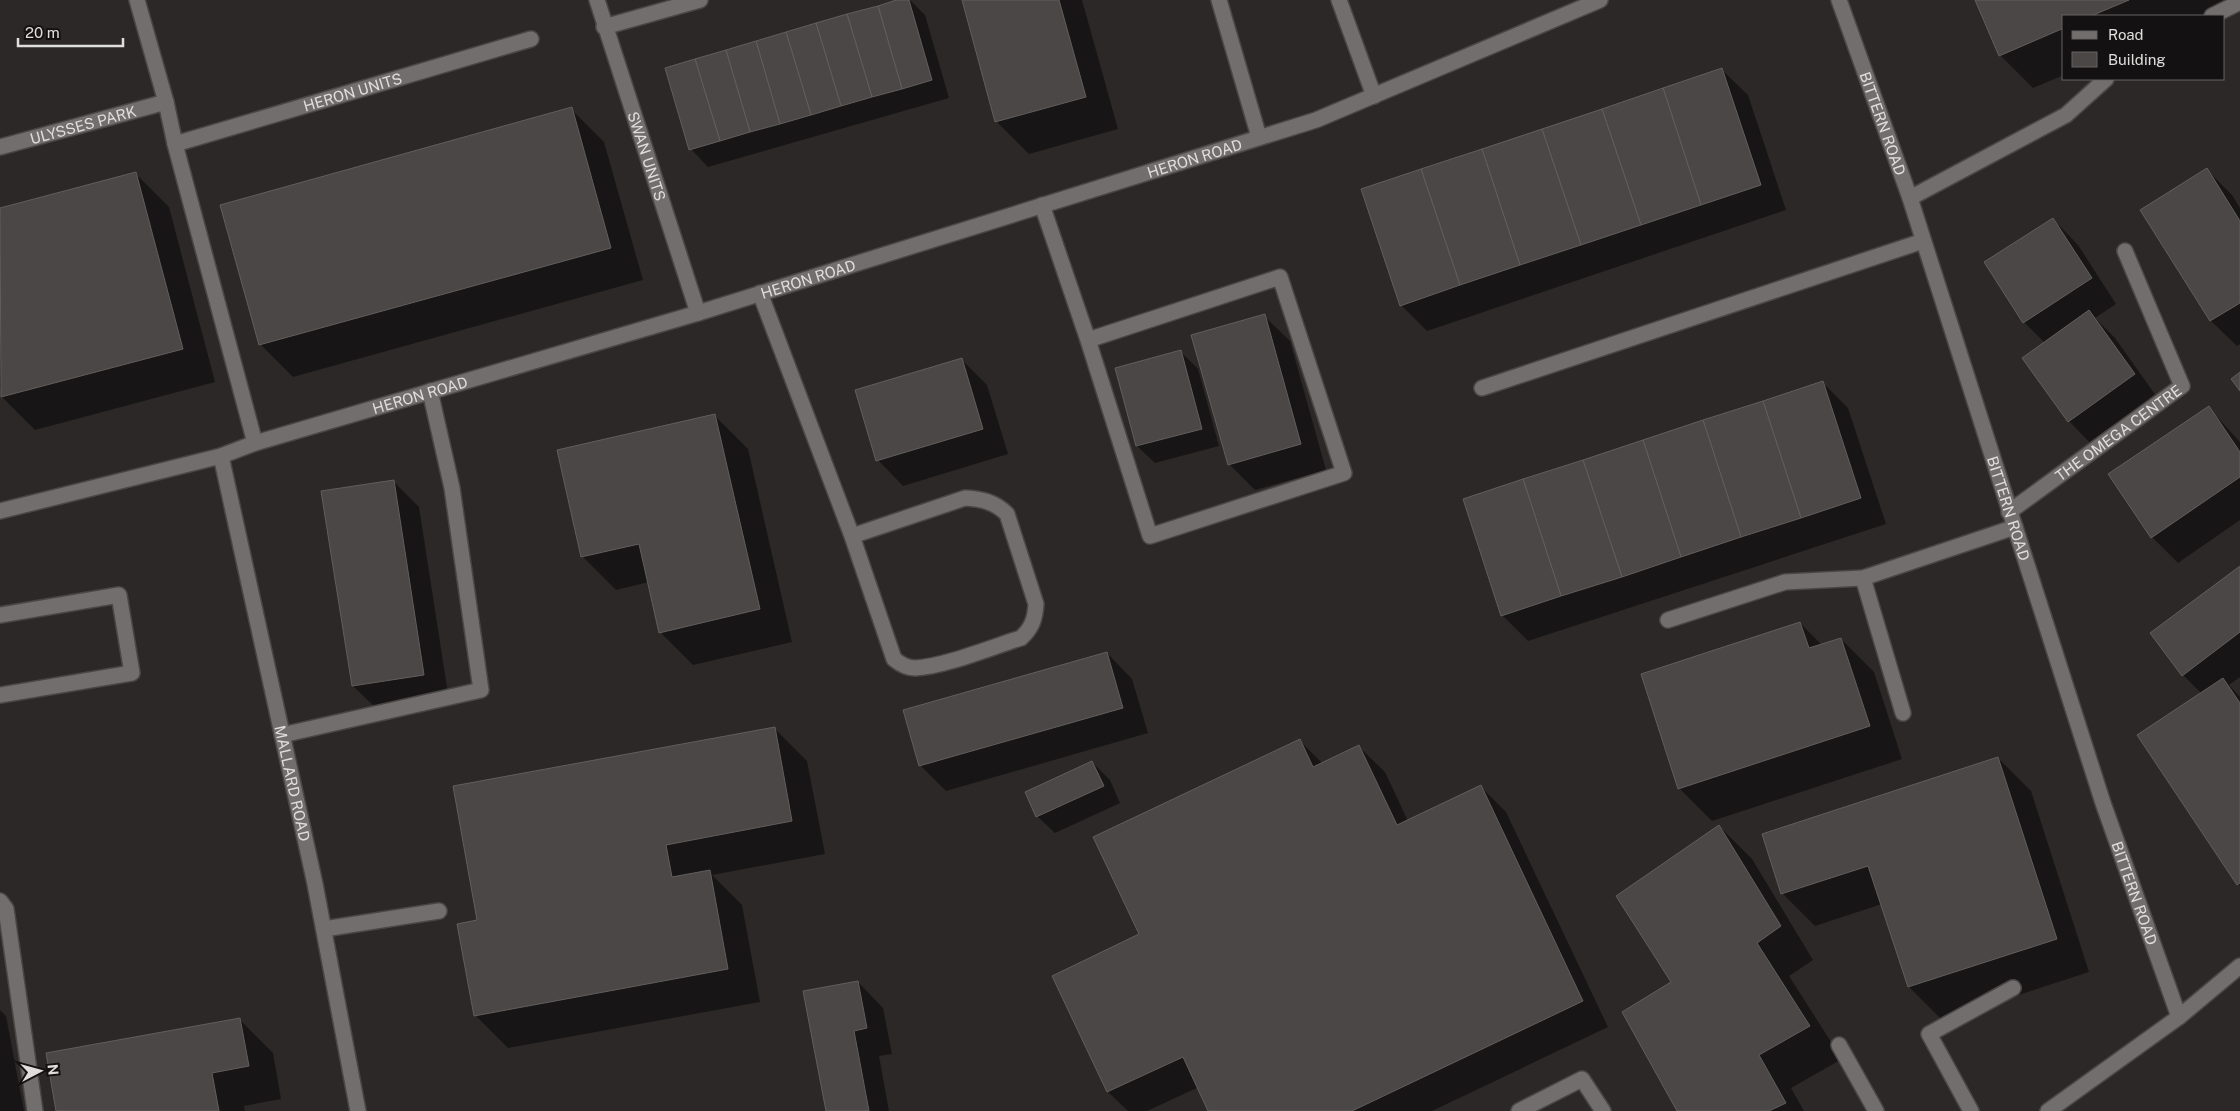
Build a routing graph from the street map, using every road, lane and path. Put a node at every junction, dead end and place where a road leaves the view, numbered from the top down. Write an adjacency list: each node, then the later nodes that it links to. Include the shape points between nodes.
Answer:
1 (137, 0): 14 (street)
2 (597, 0): 10 (street, SWAN UNITS)
3 (700, 0): 10 (street)
4 (1219, 0): 15 (street)
5 (1339, 0): 13 (street)
6 (1600, 0): 13 (street, HERON ROAD)
7 (1839, 0): 18 (street, BITTERN ROAD)
8 (2240, 2): 9 (street)
9 (2214, 15)
10 (604, 27): 23 (street, SWAN UNITS)
11 (531, 39): 16 (street, HERON UNITS)
12 (2105, 80): 18 (street, via 2066,115)
13 (1374, 96): 15 (street, HERON ROAD, via 1316,120)
14 (166, 102): 16 (street); 17 (street, ULYSSES PARK)
15 (1259, 137): 19 (street, HERON ROAD)
16 (175, 144): 27 (street)
17 (0, 147)
18 (1910, 198): 20 (street, BITTERN ROAD)
19 (1042, 205): 22 (street, HERON ROAD); 24 (street)
20 (1923, 241): 25 (street); 30 (street, BITTERN ROAD)
21 (2125, 251): 30 (street, THE OMEGA CENTRE, via 2182,386)
22 (760, 293): 23 (street, HERON ROAD); 32 (street)
23 (698, 313): 26 (street, HERON ROAD)
24 (1088, 340): 24 (street, via 1280,278 1344,474 1150,536)
25 (1482, 388)
26 (430, 392): 27 (street, HERON ROAD); 38 (street, via 452,488 481,690)
27 (255, 443): 28 (street, HERON ROAD)
28 (221, 456): 29 (street, HERON ROAD); 38 (street, MALLARD ROAD)
29 (0, 511)
30 (2010, 512): 31 (street, BITTERN ROAD)
31 (2015, 527): 33 (street); 44 (street, BITTERN ROAD, via 2102,803)
32 (852, 536): 32 (street, via 894,659 903,666 915,668 950,660 1021,638 1035,619 1036,604 1007,514 1000,506 982,499 965,498)
33 (1863, 578): 35 (street, via 1785,582); 37 (street)
34 (0, 615): 36 (street, via 119,595 132,673)
35 (1668, 620)
36 (0, 695)
37 (1903, 713)
38 (282, 735): 41 (street, MALLARD ROAD)
39 (0, 901): 46 (street, via 6,909)
40 (439, 911): 41 (street)
41 (324, 929): 47 (street, MALLARD ROAD)
42 (2240, 966): 44 (street)
43 (2013, 988): 51 (street, via 1929,1034)
44 (2179, 1017): 52 (street)
45 (1839, 1044): 50 (street)
46 (35, 1111)
47 (358, 1111)
48 (1519, 1111): 49 (street, via 1582,1079)
49 (1602, 1111)
50 (1876, 1111)
51 (1971, 1111)
52 (2048, 1111)

